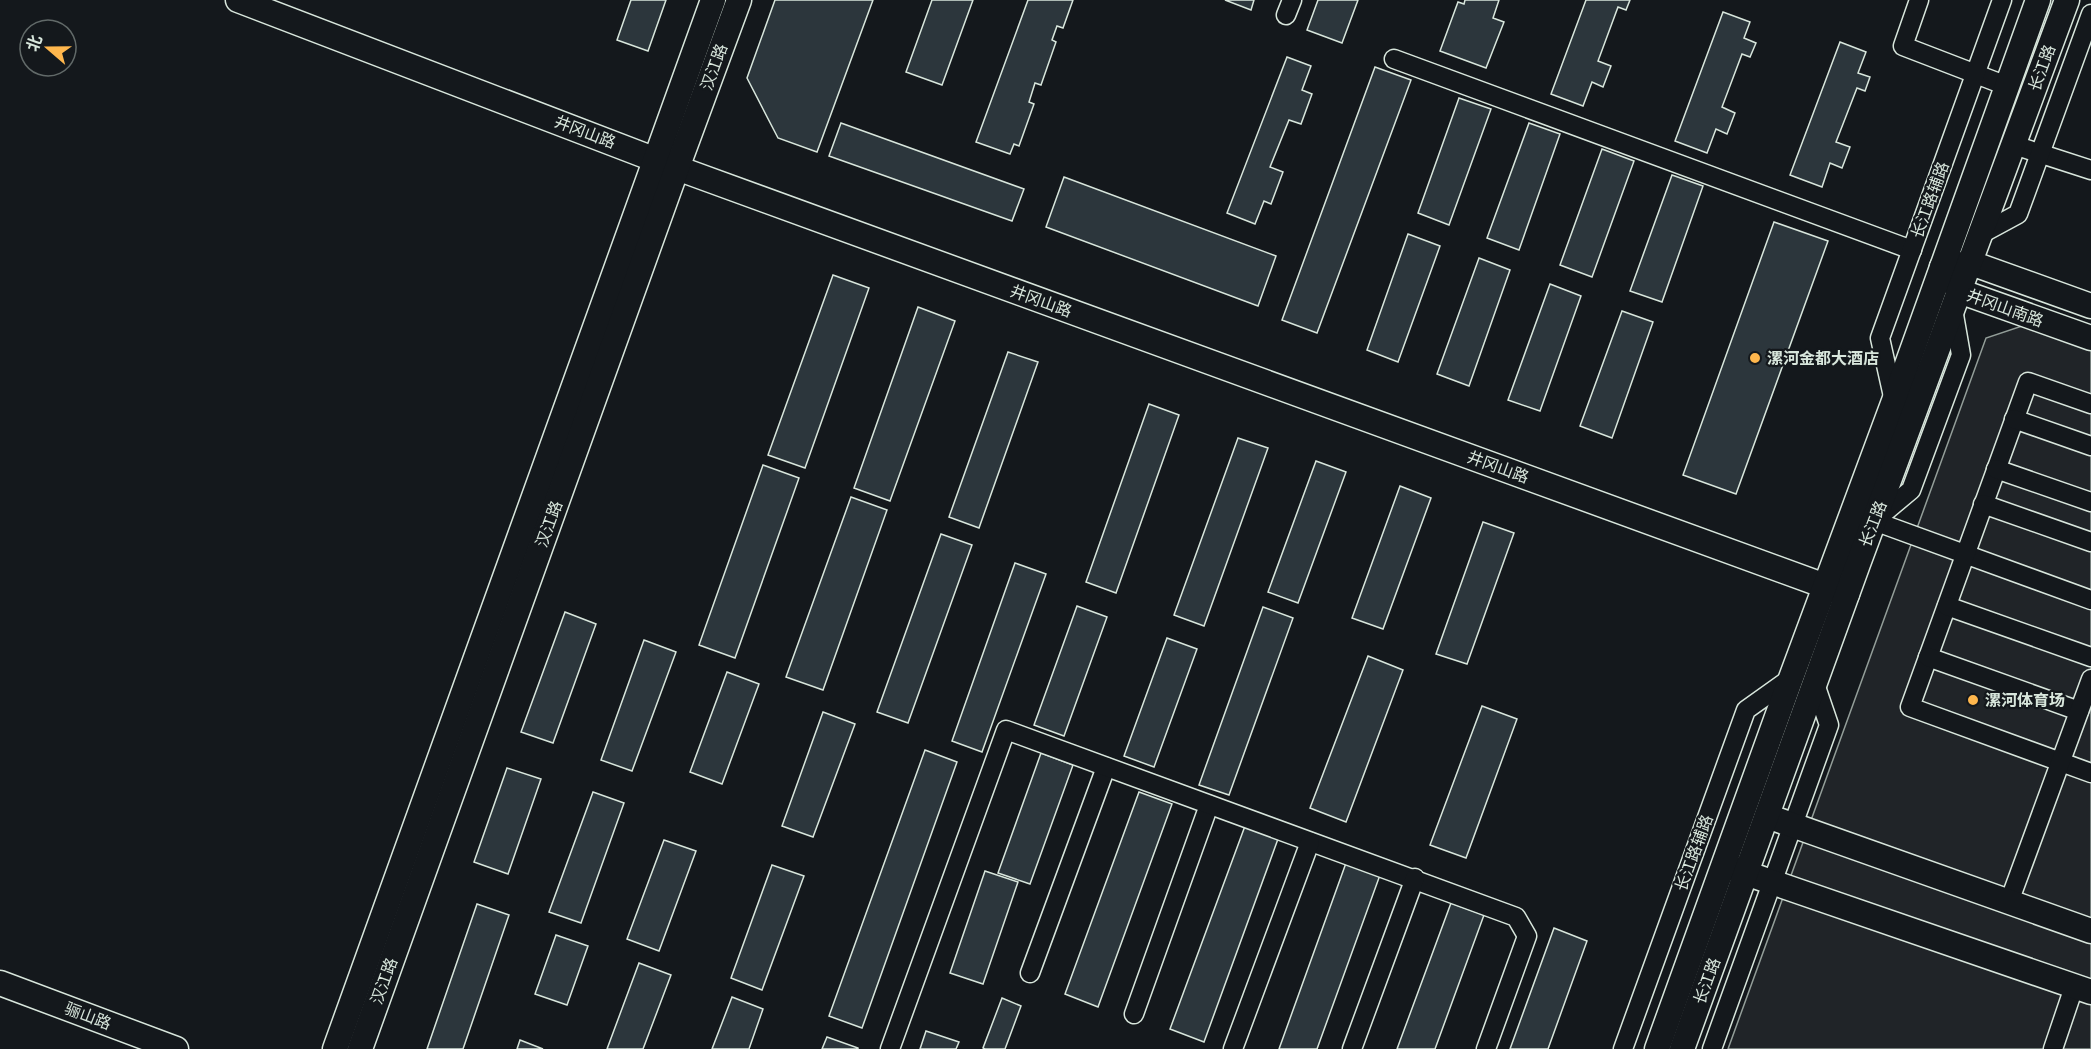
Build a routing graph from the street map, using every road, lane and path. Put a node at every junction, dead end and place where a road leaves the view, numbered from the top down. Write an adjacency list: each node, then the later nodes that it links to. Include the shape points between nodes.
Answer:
1 (238, 0): 14 (street, 井冈山路)
2 (713, 0): 14 (street, 汉江路)
3 (739, 0): 14 (street, 汉江路)
4 (1919, 0): 10 (street, via 1902,46)
5 (2002, 0): 10 (street, 长江路辅路)
6 (2038, 0): 11 (street, 长江路)
7 (2067, 0): 12 (street, 长江路)
8 (2091, 14): 13 (street)
9 (1394, 59): 17 (street)
10 (1976, 74): 11 (street); 17 (street, 长江路辅路)
11 (2007, 86): 19 (street, 长江路)
12 (2014, 145): 13 (street); 16 (street, 长江路)
13 (2040, 153): 15 (street); 16 (street, via 2018,214)
14 (666, 163): 33 (street, 井冈山路); 60 (street, 汉江路); 61 (street, 汉江路)
15 (2091, 170)
16 (1981, 234): 18 (street, 长江路)
17 (1912, 250): 23 (street, 长江路辅路, via 1880,338)
18 (1971, 263): 19 (street, 井冈山南路); 20 (street, 长江路); 21 (street, 井冈山南路)
19 (1942, 267): 20 (street, 井冈山南路); 23 (street, 长江路)
20 (1956, 300): 22 (street, 井冈山南路); 30 (street, 长江路)
21 (2091, 306)
22 (2091, 338)
23 (1894, 402): 33 (street, 长江路)
24 (2091, 405): 25 (street, via 2028,382)
25 (2014, 419): 26 (street); 27 (street)
26 (2091, 446)
27 (1996, 469): 28 (street); 29 (street)
28 (2091, 502)
29 (1983, 504): 31 (street); 32 (street)
30 (1874, 521): 32 (street); 33 (street, 长江路)
31 (2091, 542)
32 (1965, 554): 34 (street); 35 (street)
33 (1836, 590): 38 (street, 长江路); 40 (street, 长江路)
34 (2091, 600)
35 (1947, 606): 36 (street); 37 (street)
36 (1928, 657): 41 (street); 42 (street, via 1910,707)
37 (2091, 657)
38 (1791, 678): 49 (street, 长江路); 66 (street, 长江路辅路, via 1746,710)
39 (2091, 679): 41 (street)
40 (1815, 684): 46 (street, 长江路); 47 (street, via 1829,725)
41 (2079, 711): 42 (street)
42 (2060, 762): 44 (street); 53 (street)
43 (1106, 767): 45 (street); 55 (street); 62 (street, via 1006,730)
44 (2091, 773)
45 (1209, 805): 48 (street); 58 (street)
46 (1767, 816): 47 (street); 50 (street, 长江路)
47 (1793, 825): 52 (street); 53 (street)
48 (1310, 842): 51 (street); 63 (street)
49 (1723, 865): 50 (street); 67 (street, 长江路)
50 (1746, 873): 52 (street); 68 (street, 长江路)
51 (1415, 879): 64 (street); 65 (street, via 1516,917 1527,936)
52 (1772, 883): 57 (street); 69 (street)
53 (2009, 902): 54 (street)
54 (2091, 931)
55 (1030, 973)
56 (0, 983): 59 (street, 骊山路)
57 (2083, 990): 70 (street)
58 (1134, 1014)
59 (176, 1049)
60 (335, 1049)
61 (360, 1049)
62 (890, 1049)
63 (1233, 1049)
64 (1352, 1049)
65 (1486, 1049)
66 (1623, 1049)
67 (1657, 1049)
68 (1682, 1049)
69 (1712, 1049)
70 (2054, 1049)

